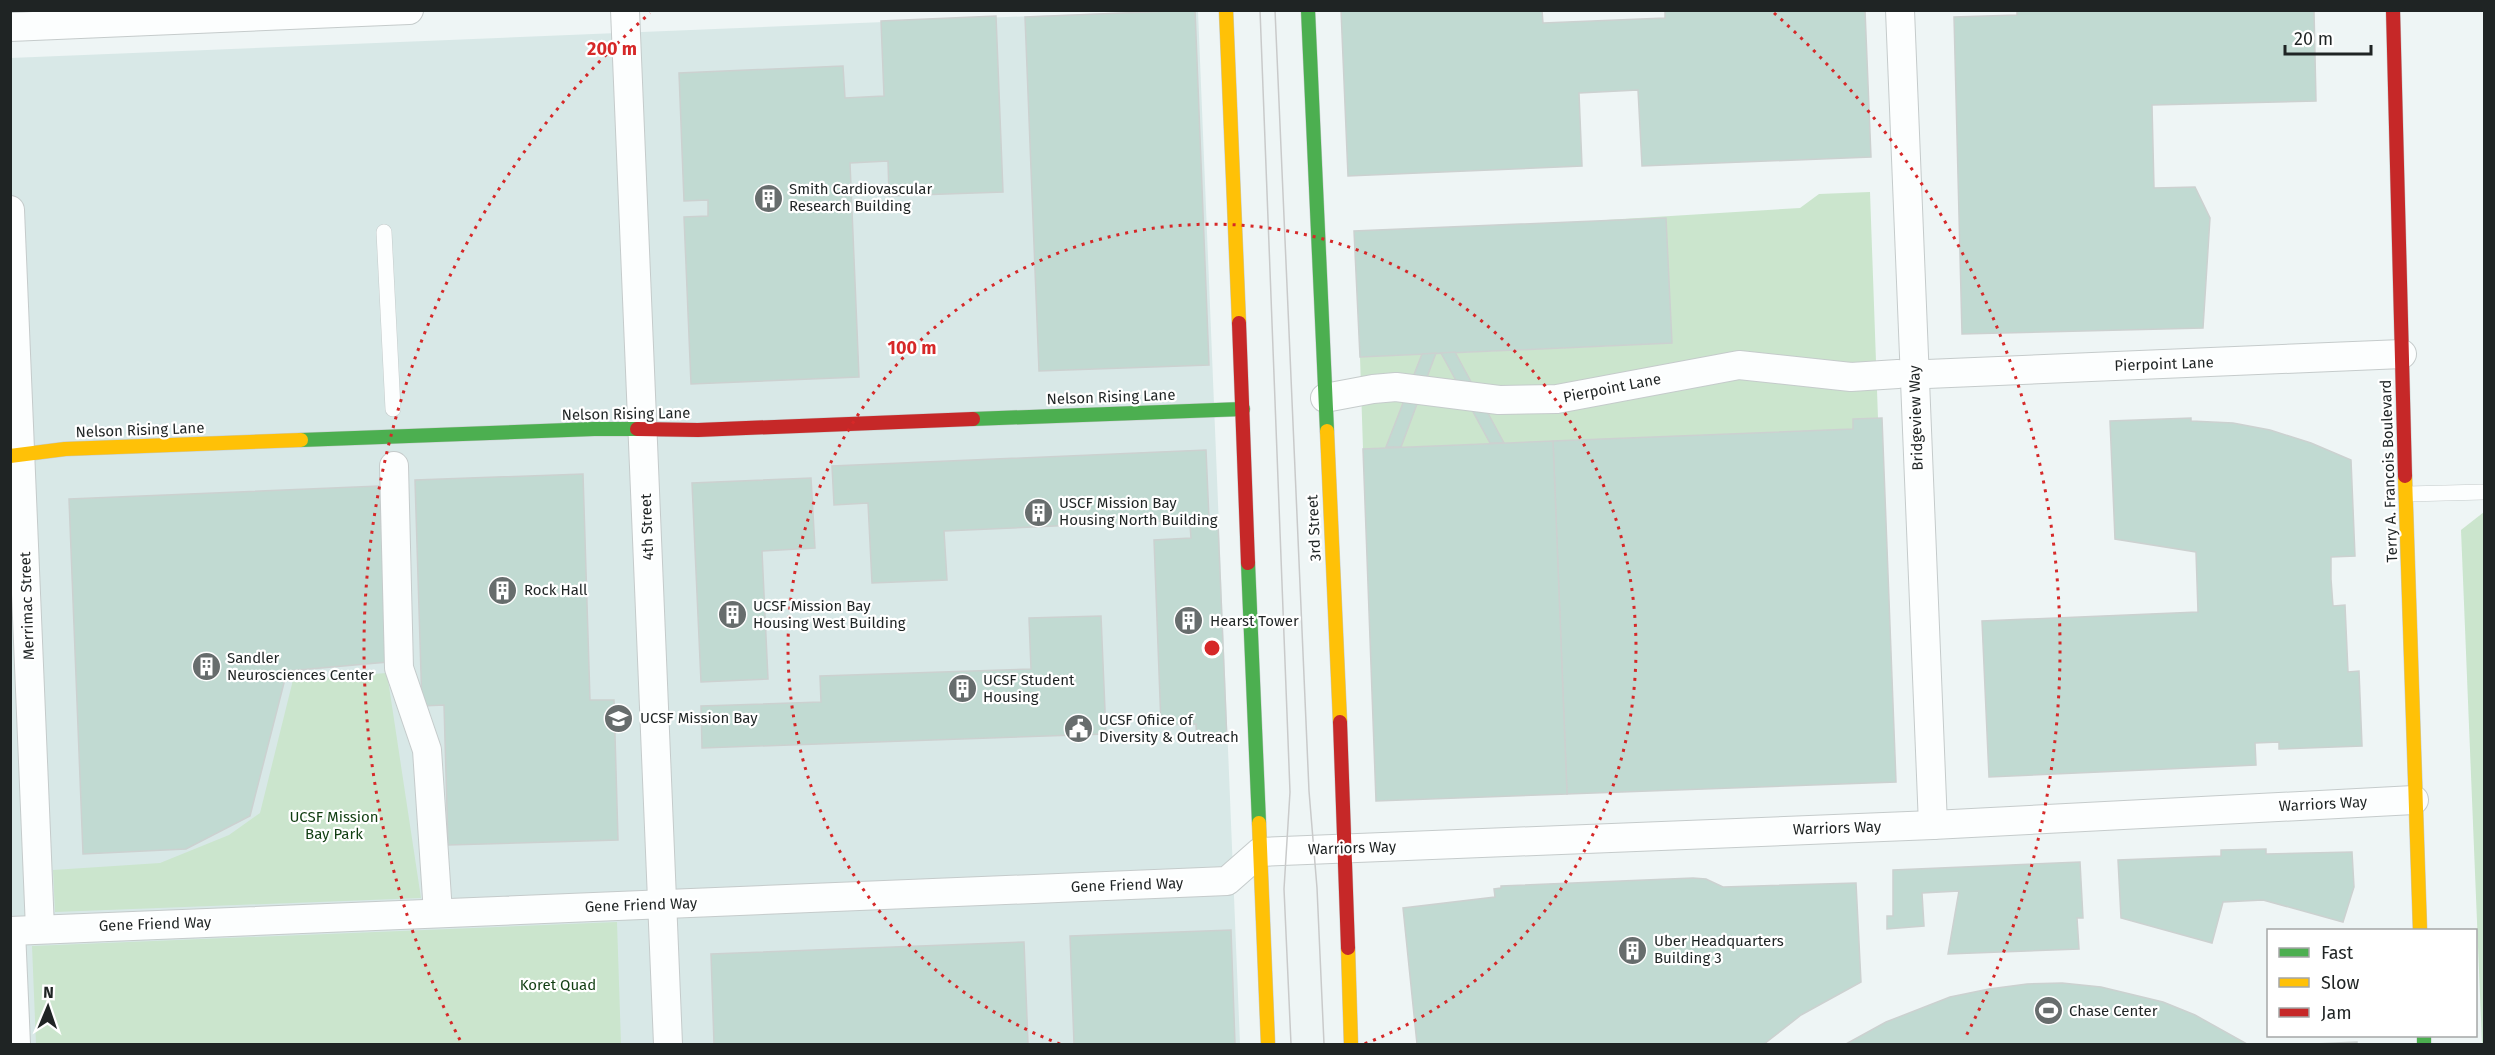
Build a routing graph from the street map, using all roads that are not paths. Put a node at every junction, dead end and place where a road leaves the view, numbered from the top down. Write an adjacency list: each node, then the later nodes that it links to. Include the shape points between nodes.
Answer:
1 (409, 10): 7 (street)
2 (625, 10): 16 (street, 4th Street)
3 (1226, 10): 14 (street)
4 (1308, 10): 13 (street, 3rd Street)
5 (1900, 10): 22 (street, Bridgeview Way)
6 (2393, 10): 10 (street, Terry A. Francois Boulevard)
7 (10, 27)
8 (10, 210): 17 (street, Merrimac Street)
9 (384, 232): 15 (lane)
10 (2402, 354): 12 (street, Pierpoint Lane); 20 (street, Terry A. Francois Boulevard)
11 (1898, 374): 13 (street, Pierpoint Lane, via 1851,376 1739,365 1557,399 1499,400 1396,387)
12 (1927, 374)
13 (1325, 398): 23 (street, 3rd Street)
14 (1243, 408): 16 (street, Nelson Rising Lane); 24 (street)
15 (393, 409)
16 (642, 429): 17 (street, Nelson Rising Lane, via 65,449); 25 (street, 4th Street)
17 (16, 456): 27 (street, Merrimac Street)
18 (394, 466): 26 (street, via 399,668 427,750)
19 (2484, 492): 20 (lane)
20 (2407, 494): 21 (street, Terry A. Francois Boulevard)
21 (2414, 800): 22 (street, Warriors Way); 28 (street, Terry A. Francois Boulevard)
22 (1933, 825): 23 (street, Warriors Way)
23 (1343, 849): 24 (street, Warriors Way); 33 (street, 3rd Street)
24 (1260, 852): 25 (street, Gene Friend Way, via 1227,881); 32 (street)
25 (662, 904): 26 (street, Gene Friend Way); 31 (street, 4th Street)
26 (438, 913): 27 (street, Gene Friend Way)
27 (40, 929): 29 (street, Gene Friend Way)
28 (2420, 929)
29 (11, 931): 30 (street)
30 (16, 1044)
31 (668, 1044)
32 (1268, 1044)
33 (1351, 1044)

